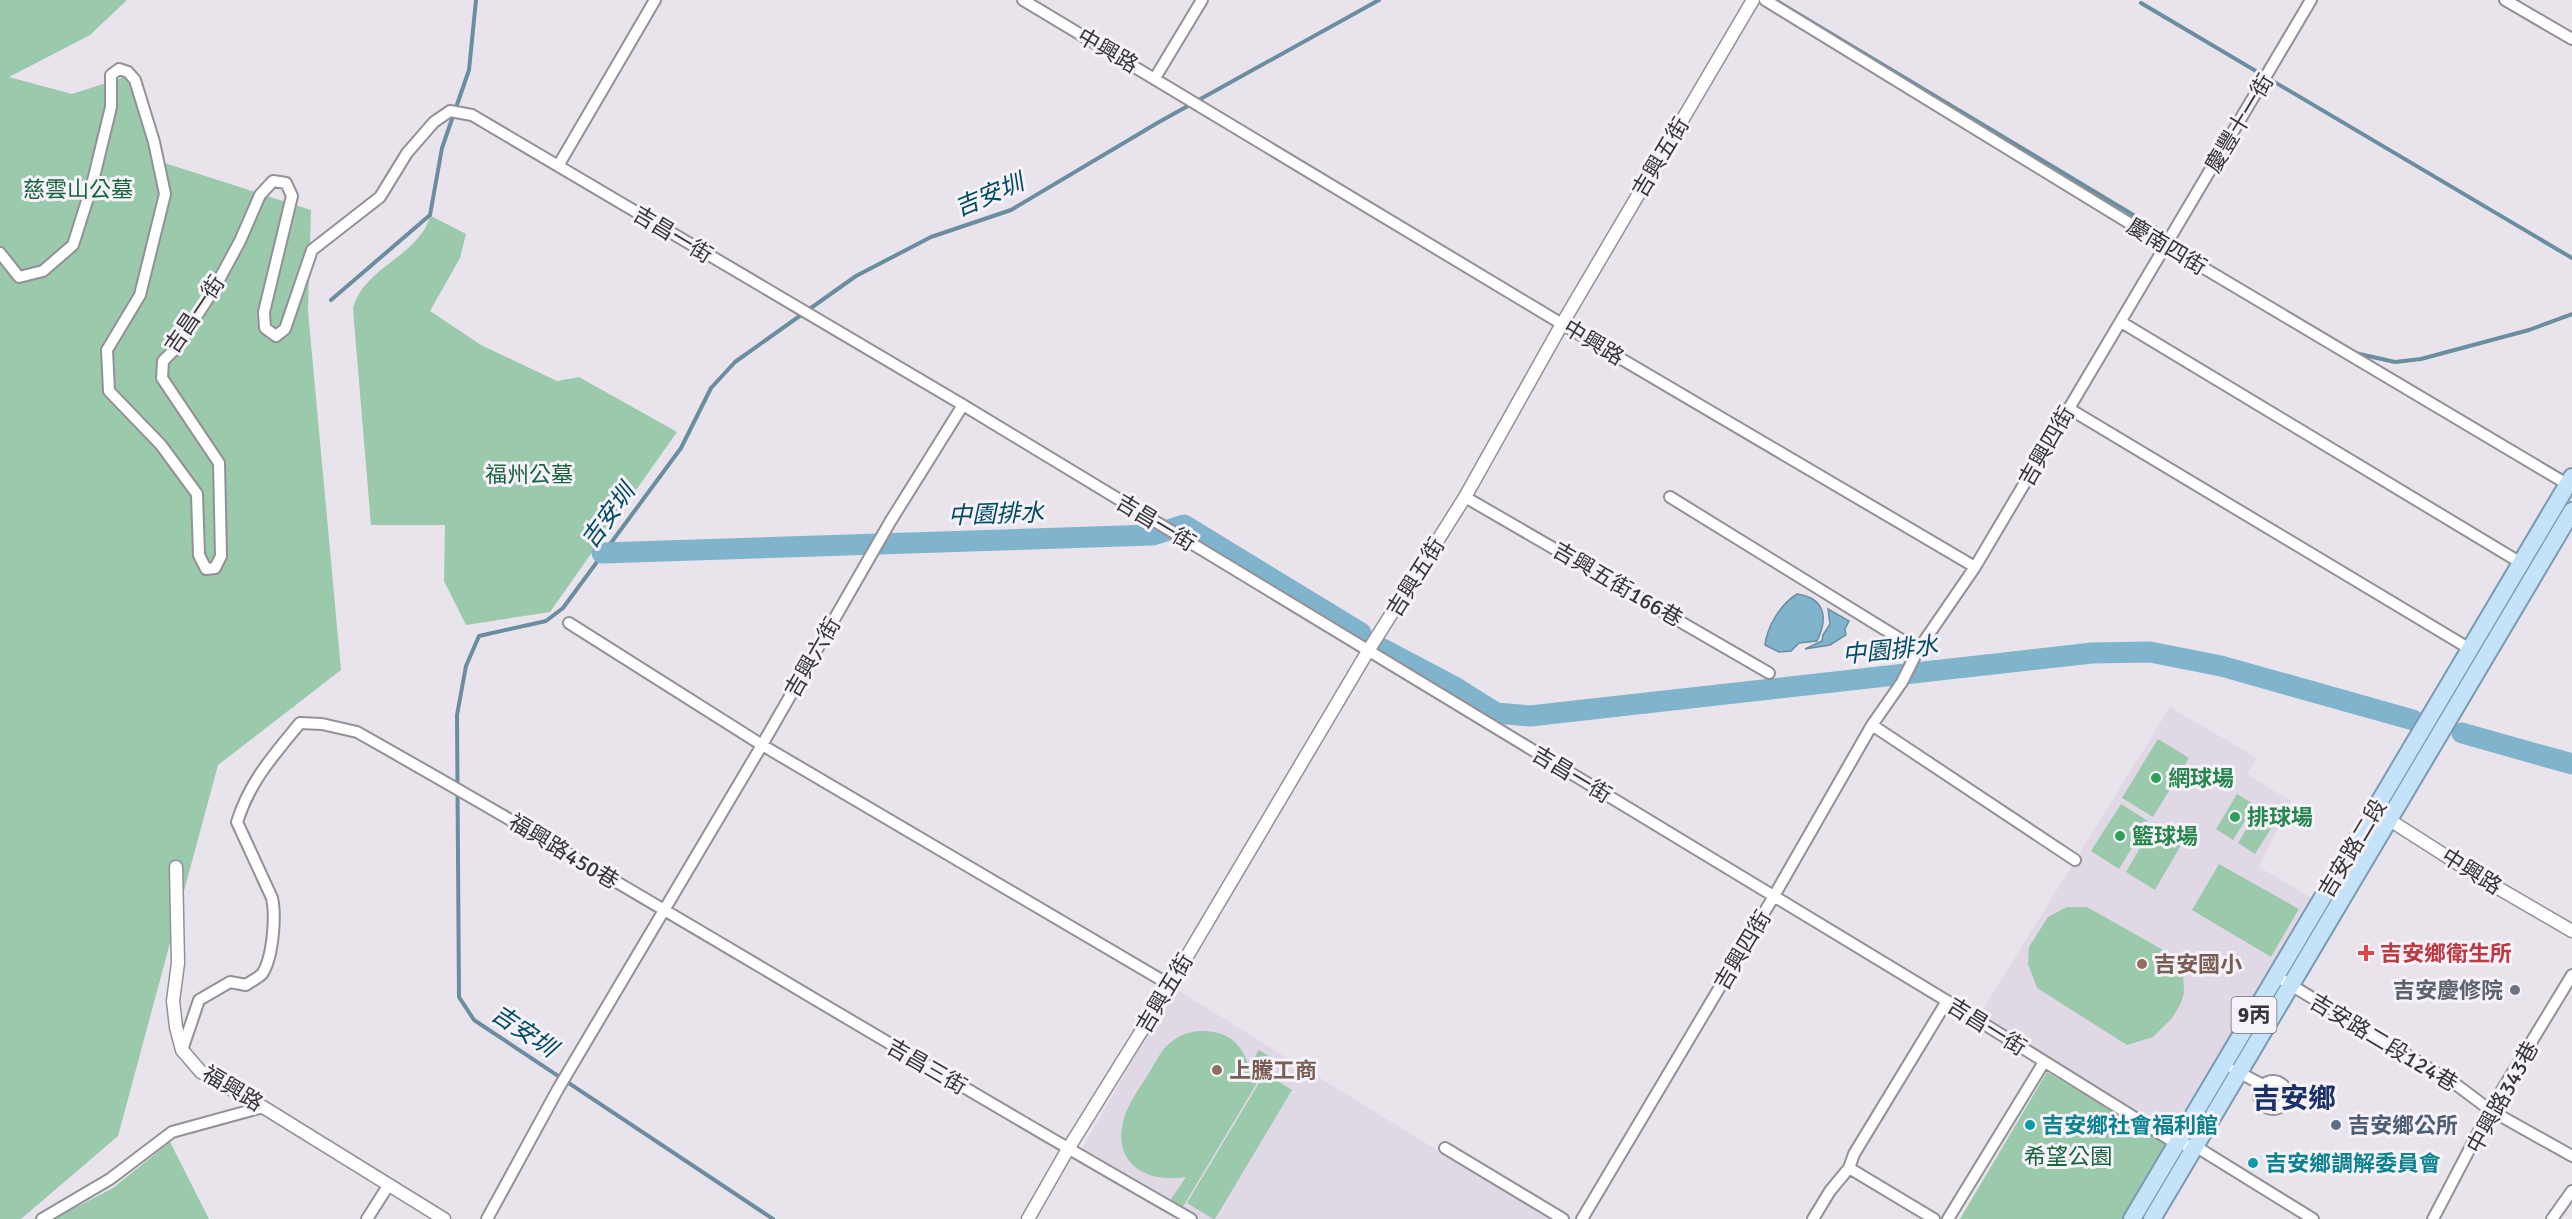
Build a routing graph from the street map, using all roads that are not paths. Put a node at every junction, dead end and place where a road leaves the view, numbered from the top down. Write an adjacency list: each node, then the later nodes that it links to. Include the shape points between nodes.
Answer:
1 (655, 0): 10 (street)
2 (1023, 0): 9 (street, 中興路)
3 (1202, 0): 9 (street)
4 (1753, 0): 14 (street, 吉興五街)
5 (1765, 0): 11 (street, 慶南四街)
6 (2311, 0): 11 (street, 慶豐十一街)
7 (2505, 0): 8 (street)
8 (2572, 38)
9 (1155, 78): 14 (street, 中興路)
10 (558, 166): 12 (street, 吉昌一街, via 472,115 450,111 434,122 406,153 380,197 312,250 285,329 276,336 265,328 264,312 292,196 286,183 273,181 260,195 214,289 176,348 163,361 162,378 219,463 221,556 215,568 206,569 199,555 197,494 161,446 109,391 107,350 140,296 165,194 151,132 135,80 128,72 118,69 111,75 111,107 73,245 43,271 19,277); 15 (street, 吉昌一街)
11 (2165, 245): 13 (street, 吉興四街); 17 (street, 慶南四街)
12 (0, 253)
13 (2121, 322): 16 (street, 吉興四街); 21 (street)
14 (1562, 324): 18 (street, 吉興五街); 22 (street, 中興路)
15 (963, 405): 26 (street, 吉昌一街); 29 (street, 吉興六街, via 890,522)
16 (2068, 408): 22 (street, 吉興四街); 25 (street)
17 (2570, 483): 21 (main road, 吉安路二段 / 9丙)
18 (1465, 497): 26 (street, 吉興五街); 27 (street, 吉興五街166巷)
19 (1670, 497): 24 (street)
20 (2572, 511): 31 (main road, 吉安路二段 / 9丙)
21 (2521, 563): 25 (main road, 吉安路二段 / 9丙)
22 (1976, 567): 24 (street, 吉興四街)
23 (569, 623): 29 (street)
24 (1920, 647): 28 (street, 吉興四街, via 1902,682)
25 (2470, 650): 30 (main road, 吉安路二段 / 9丙)
26 (1368, 651): 34 (street, 吉昌一街); 39 (street, 吉興五街)
27 (1770, 673)
28 (1872, 724): 32 (street); 34 (street, 吉興四街)
29 (762, 745): 35 (street, 吉興六街); 39 (street)
30 (2374, 810): 31 (street, 中興路); 38 (main road, 吉安路二段 / 9丙)
31 (2390, 820): 36 (street, 中興路); 40 (main road, 吉安路二段 / 9丙)
32 (2075, 861)
33 (176, 867): 42 (street, 福興路, via 178,963 173,1001)
34 (1774, 896): 41 (street, 吉昌一街); 64 (street, 吉興四街)
35 (664, 911): 42 (street, 福興路450巷, via 465,791 357,732 300,723 248,790 237,822 274,910 272,937 261,974 246,985 230,982 199,1000); 51 (street, 吉昌三街); 60 (street, 吉興六街, via 558,1089)
36 (2572, 931)
37 (2572, 975): 47 (street, 中興路343巷)
38 (2276, 976): 40 (street, 吉安路二段124巷); 44 (main road, 吉安路二段 / 9丙)
39 (1170, 986): 51 (street, 吉興五街)
40 (2292, 986): 44 (main road, 吉安路二段 / 9丙); 47 (street, 吉安路二段124巷, via 2458,1086)
41 (1947, 1001): 43 (street, 吉昌一街); 53 (street)
42 (182, 1050): 46 (street, 福興路, via 201,1072)
43 (2044, 1062): 48 (street, 吉昌一街); 66 (street)
44 (2232, 1069): 45 (street); 48 (main road, 吉安路二段 / 9丙); 49 (main road, 吉安路二段 / 9丙)
45 (2263, 1085)
46 (263, 1107): 54 (street, 福興路); 57 (street, via 172,1132 110,1179)
47 (2490, 1110): 52 (street, 吉安路二段124巷); 70 (street, 中興路343巷)
48 (2177, 1144): 49 (street, 吉昌一街); 67 (main road, 吉安路二段 / 9丙)
49 (2195, 1146): 68 (main road, 吉安路二段 / 9丙); 69 (street, 吉昌一街)
50 (1445, 1148): 63 (street)
51 (1068, 1149): 61 (street, 吉興五街); 62 (street, 吉昌三街)
52 (2572, 1156)
53 (1849, 1168): 56 (street); 65 (street)
54 (388, 1186): 58 (street); 59 (street, 福興路)
55 (2572, 1191): 71 (street)
56 (1815, 1218)
57 (42, 1219)
58 (367, 1219)
59 (444, 1219)
60 (487, 1219)
61 (1028, 1219)
62 (1191, 1219)
63 (1563, 1219)
64 (1582, 1219)
65 (1934, 1219)
66 (1948, 1219)
67 (2133, 1219)
68 (2152, 1219)
69 (2313, 1219)
70 (2433, 1219)
71 (2552, 1219)

